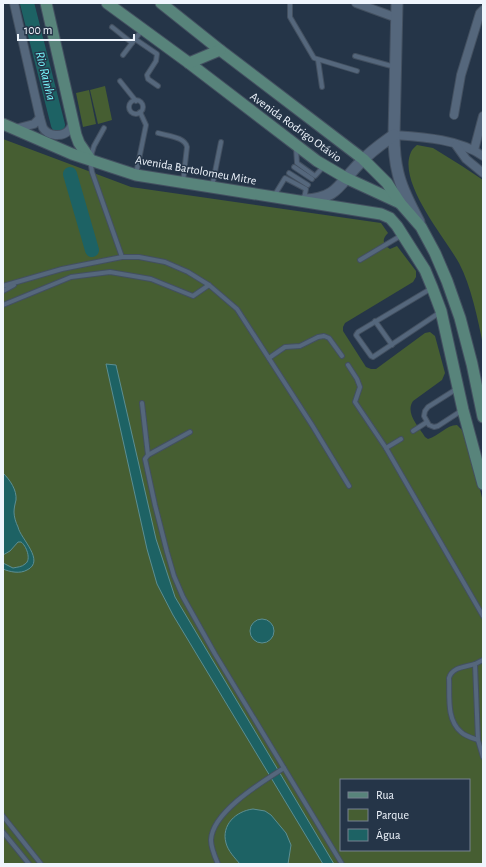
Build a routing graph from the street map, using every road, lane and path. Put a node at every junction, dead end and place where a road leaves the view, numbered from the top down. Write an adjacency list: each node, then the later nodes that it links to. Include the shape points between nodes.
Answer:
1 (14, 3): 27 (street)
2 (46, 3): 28 (main road)
3 (107, 3): 11 (main road, Avenida Rodrigo Otávio)
4 (161, 3): 13 (main road, Avenida Rodrigo Otávio)
5 (290, 3): 16 (lane, via 290,17 311,55)
6 (356, 3): 9 (street)
7 (397, 3): 9 (street)
8 (483, 10): 25 (street, via 461,75)
9 (397, 18): 18 (street)
10 (112, 27): 12 (lane)
11 (142, 30): 12 (lane); 17 (main road, Avenida Rodrigo Otávio)
12 (134, 41): 14 (lane); 21 (lane, via 157,54 156,61 146,75)
13 (220, 50): 17 (main road); 40 (main road, Avenida Rodrigo Otávio)
14 (123, 55)
15 (355, 56): 18 (lane)
16 (318, 60): 19 (lane); 22 (lane)
17 (189, 63): 36 (main road, Avenida Rodrigo Otávio)
18 (396, 67): 33 (street)
19 (357, 71)
20 (120, 81): 23 (lane)
21 (158, 86)
22 (322, 87)
23 (136, 101): 24 (lane, via 142,104); 24 (lane, via 130,103 129,110 134,114)
24 (140, 112): 45 (lane, via 146,125)
25 (454, 114)
26 (483, 116): 37 (street)
27 (40, 118): 28 (street, via 44,129 57,136 69,130); 31 (street, via 34,124)
28 (73, 121): 39 (main road, via 79,143)
29 (3, 124): 31 (main road, Avenida Bartolomeu Mitre)
30 (104, 128): 39 (lane)
31 (16, 129): 39 (main road, Avenida Bartolomeu Mitre, via 72,154)
32 (158, 133): 49 (lane, via 183,140 186,144)
33 (394, 135): 35 (street, via 433,138); 40 (street); 55 (street, via 397,172)
34 (221, 142): 50 (lane)
35 (456, 145): 37 (street); 44 (street, via 466,159)
36 (296, 146): 41 (lane); 42 (main road, Avenida Rodrigo Otávio)
37 (474, 150): 38 (street)
38 (483, 156)
39 (90, 159): 45 (main road, Avenida Bartolomeu Mitre); 57 (lane, via 92,172)
40 (363, 159): 48 (street); 54 (main road, Avenida Rodrigo Otávio, via 387,184)
41 (295, 165): 43 (lane); 47 (lane)
42 (324, 166): 47 (lane); 48 (main road, Avenida Rodrigo Otávio)
43 (289, 173): 46 (lane); 51 (lane)
44 (483, 173)
45 (136, 174): 49 (main road, Avenida Bartolomeu Mitre)
46 (285, 178): 51 (lane); 52 (lane)
47 (313, 178): 51 (lane)
48 (346, 178): 53 (street, via 336,191 328,196 318,200); 54 (main road, Avenida Rodrigo Otávio)
49 (183, 183): 50 (main road, Avenida Bartolomeu Mitre)
50 (212, 187): 52 (main road, Avenida Bartolomeu Mitre)
51 (307, 187): 53 (lane)
52 (273, 196): 53 (main road, Avenida Bartolomeu Mitre)
53 (301, 201): 56 (main road, Avenida Bartolomeu Mitre, via 380,214 390,218)
54 (400, 203): 55 (main road)
55 (421, 227): 72 (main road, via 450,288)
56 (403, 234): 58 (lane); 62 (main road, via 425,270)
57 (122, 257): 59 (lane); 60 (lane, via 165,262)
58 (360, 260)
59 (21, 280): 61 (lane); 63 (lane)
60 (209, 285): 64 (lane, via 193,296 152,279 110,272 71,276); 69 (lane, via 237,309)
61 (3, 286)
62 (432, 287): 65 (main road); 66 (lane)
63 (3, 291)
64 (3, 305)
65 (441, 311): 67 (lane); 71 (main road)
66 (375, 321): 67 (lane); 67 (lane, via 356,334 370,356 373,357)
67 (392, 345)
68 (342, 356): 69 (lane, via 329,338 324,336 300,346 285,347)
69 (269, 358): 83 (lane)
70 (348, 365): 80 (lane, via 360,387 356,402)
71 (458, 388): 74 (main road); 76 (lane, via 428,407 424,416)
72 (481, 400): 74 (main road); 75 (main road)
73 (142, 403): 81 (lane)
74 (463, 410): 76 (lane, via 438,426 429,426); 82 (main road)
75 (483, 417)
76 (427, 422): 77 (lane)
77 (413, 431)
78 (190, 432): 81 (lane)
79 (401, 439): 80 (lane)
80 (386, 448): 84 (lane)
81 (148, 455): 89 (lane, via 145,463 174,576 183,597)
82 (483, 484)
83 (349, 486)
84 (483, 616)
85 (483, 660): 86 (lane)
86 (475, 664): 87 (lane); 87 (lane, via 454,670 450,674 450,714 462,733)
87 (478, 740): 88 (lane)
88 (483, 757)
89 (282, 769): 94 (lane, via 266,778 234,804 214,826 211,840); 95 (lane)
90 (3, 816): 93 (lane)
91 (3, 832): 92 (lane)
92 (29, 864)
93 (41, 864)
94 (218, 864)
95 (342, 864)

